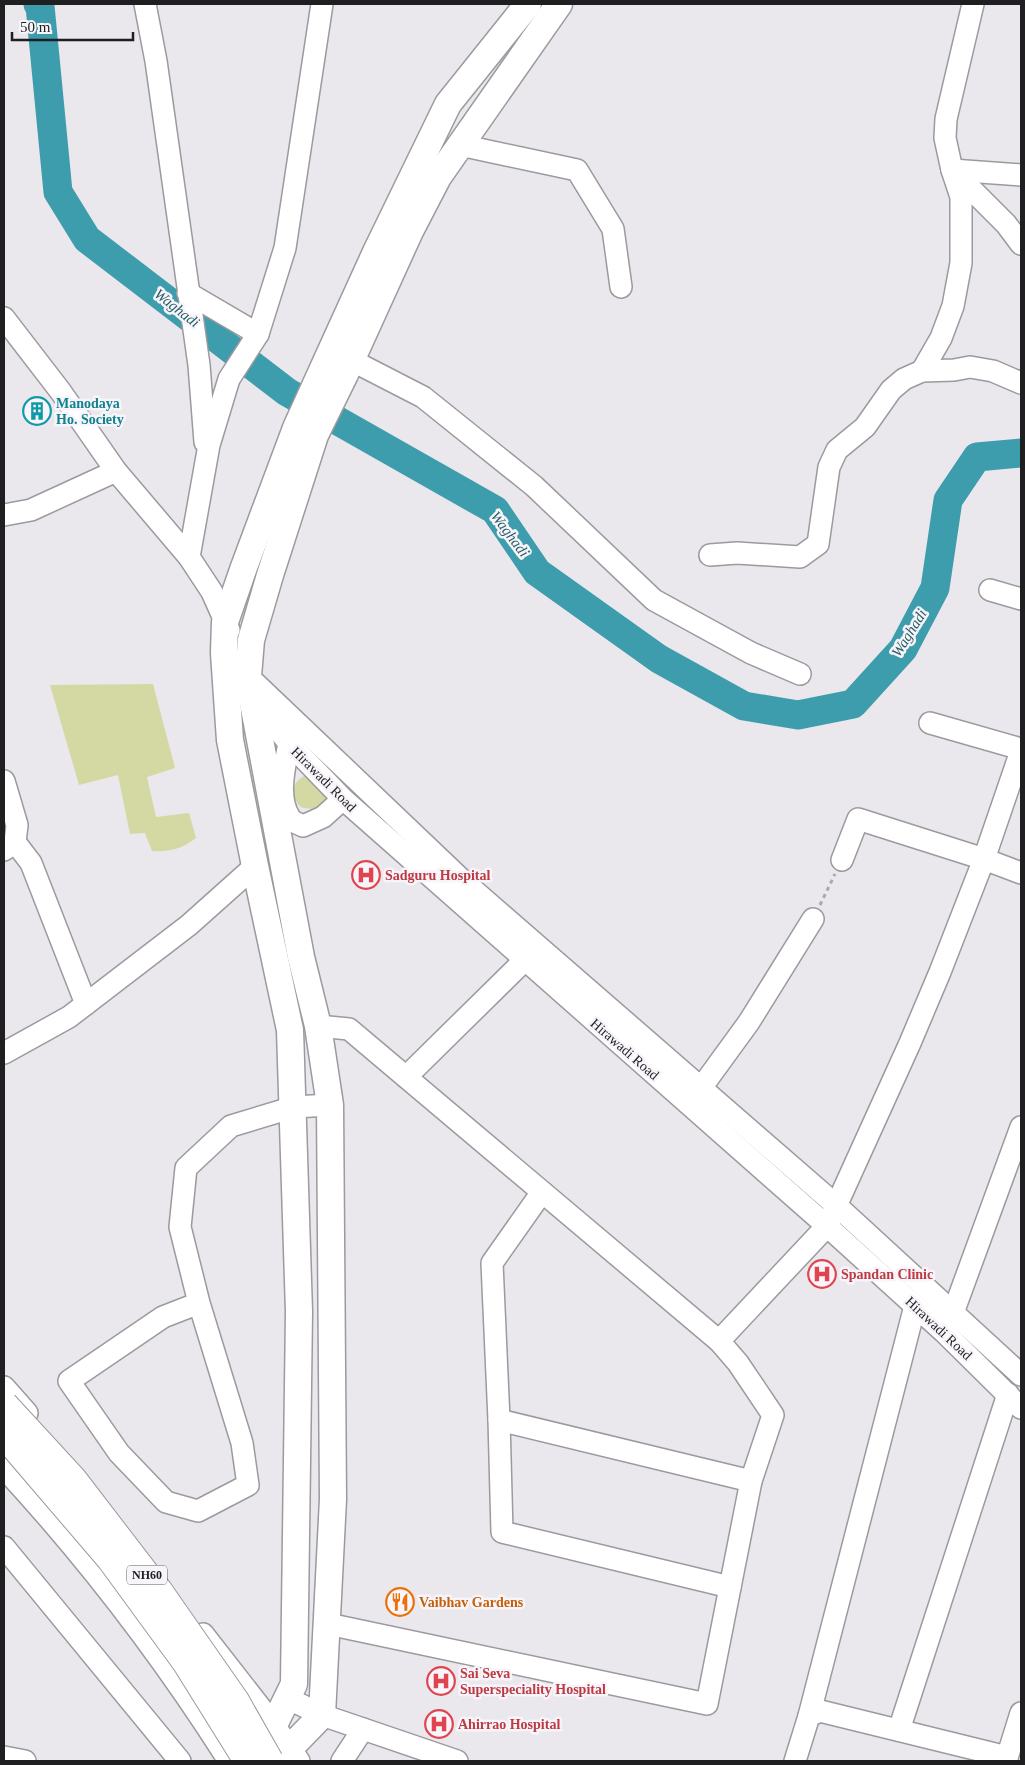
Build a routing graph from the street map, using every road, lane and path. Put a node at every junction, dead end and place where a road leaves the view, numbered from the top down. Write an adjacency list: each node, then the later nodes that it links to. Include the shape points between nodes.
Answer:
1 (145, 4): 11 (street)
2 (322, 4): 13 (street, via 285,248)
3 (528, 4): 14 (main road, via 448,104 376,252)
4 (559, 4): 6 (main road)
5 (973, 4): 7 (street, via 946,119 945,138)
6 (460, 146): 10 (street, via 577,170 613,229); 14 (main road, via 438,177)
7 (952, 170): 8 (street); 9 (street, via 1006,224); 15 (street, via 961,197 961,263 954,306)
8 (1021, 175)
9 (1021, 244)
10 (621, 287)
11 (189, 298): 13 (street); 18 (street, via 199,366)
12 (4, 318): 19 (street, Hirawadi Road)
13 (258, 334): 18 (street, via 229,379)
14 (340, 367): 17 (main road); 26 (street, via 423,397 534,486 654,600 751,654)
15 (922, 371): 16 (street, via 970,367 993,371); 21 (street, via 904,379 891,390 865,427 837,450 829,467 818,544 800,557 736,553)
16 (1021, 383)
17 (305, 432): 25 (main road, via 244,567); 27 (main road, via 251,640)
18 (206, 460): 22 (street)
19 (116, 471): 20 (street, via 31,510); 22 (street, Hirawadi Road)
20 (4, 516)
21 (710, 555)
22 (189, 557): 25 (street, Hirawadi Road, via 212,592)
23 (990, 590): 24 (street)
24 (1021, 599)
25 (225, 622): 27 (street, Hirawadi Road); 36 (main road, via 230,740)
26 (800, 674)
27 (248, 676): 29 (street, Hirawadi Road, via 267,716); 39 (street, via 463,881); 41 (main road, via 301,957)
28 (930, 723): 30 (street)
29 (288, 743): 32 (street, Hirawadi Road); 32 (street, via 283,780 284,804 290,820 303,826 323,816)
30 (1021, 750): 35 (street)
31 (4, 781): 33 (street, via 17,825)
32 (343, 799): 39 (street, Hirawadi Road)
33 (9, 846): 40 (street, via 31,863)
34 (842, 860): 35 (street, via 858,819); 38 (path)
35 (984, 860): 37 (street); 49 (street, via 933,990)
36 (255, 866): 40 (street, via 189,925); 46 (main road, via 290,1030)
37 (1021, 872)
38 (814, 919): 44 (street, via 749,1022)
39 (532, 953): 43 (street); 44 (street); 50 (street, Hirawadi Road)
40 (86, 1004): 42 (street)
41 (318, 1026): 43 (street, via 349,1029); 45 (main road)
42 (4, 1053)
43 (406, 1077): 48 (street)
44 (701, 1088): 49 (street)
45 (330, 1104): 46 (street); 65 (main road, via 333,1499)
46 (294, 1107): 51 (street, via 231,1126 186,1168 180,1227); 66 (main road, via 298,1332 294,1684)
47 (1021, 1127): 53 (street)
48 (542, 1192): 54 (street); 59 (street, via 492,1263)
49 (837, 1206): 50 (street); 53 (street)
50 (827, 1226): 52 (street, Hirawadi Road); 54 (street)
51 (199, 1303): 51 (street, via 242,1443 248,1485 198,1511 166,1502 119,1453 69,1381 163,1317)
52 (915, 1306): 57 (street, Hirawadi Road); 69 (street)
53 (953, 1313): 55 (street)
54 (719, 1341): 62 (street, via 738,1362 773,1415)
55 (1019, 1364)
56 (4, 1387): 70 (street, via 77,1467)
57 (1015, 1401): 72 (street)
58 (4, 1405): 74 (highway, NH60, bridge, via 73,1480 159,1592 235,1701)
59 (499, 1420): 62 (street); 64 (street, via 502,1532)
60 (4, 1434): 79 (highway, NH60, bridge, via 111,1559 187,1663)
61 (4, 1468): 78 (street, via 44,1511 149,1643)
62 (751, 1481): 64 (street)
63 (4, 1548): 77 (street)
64 (730, 1588): 65 (street, via 707,1704)
65 (328, 1624): 68 (main road)
66 (287, 1698): 68 (street); 70 (main road)
67 (1021, 1713): 75 (street)
68 (322, 1715): 71 (street); 74 (main road)
69 (809, 1716): 72 (street, via 820,1711); 83 (street)
70 (274, 1725): 74 (street); 79 (main road)
71 (363, 1728): 81 (street); 82 (street)
72 (899, 1730): 75 (street)
73 (4, 1757): 76 (street)
74 (288, 1758): 80 (main road)
75 (1006, 1759)
76 (25, 1761)
77 (180, 1761)
78 (229, 1761)
79 (247, 1761)
80 (262, 1761)
81 (342, 1761)
82 (457, 1761)
83 (795, 1761)

